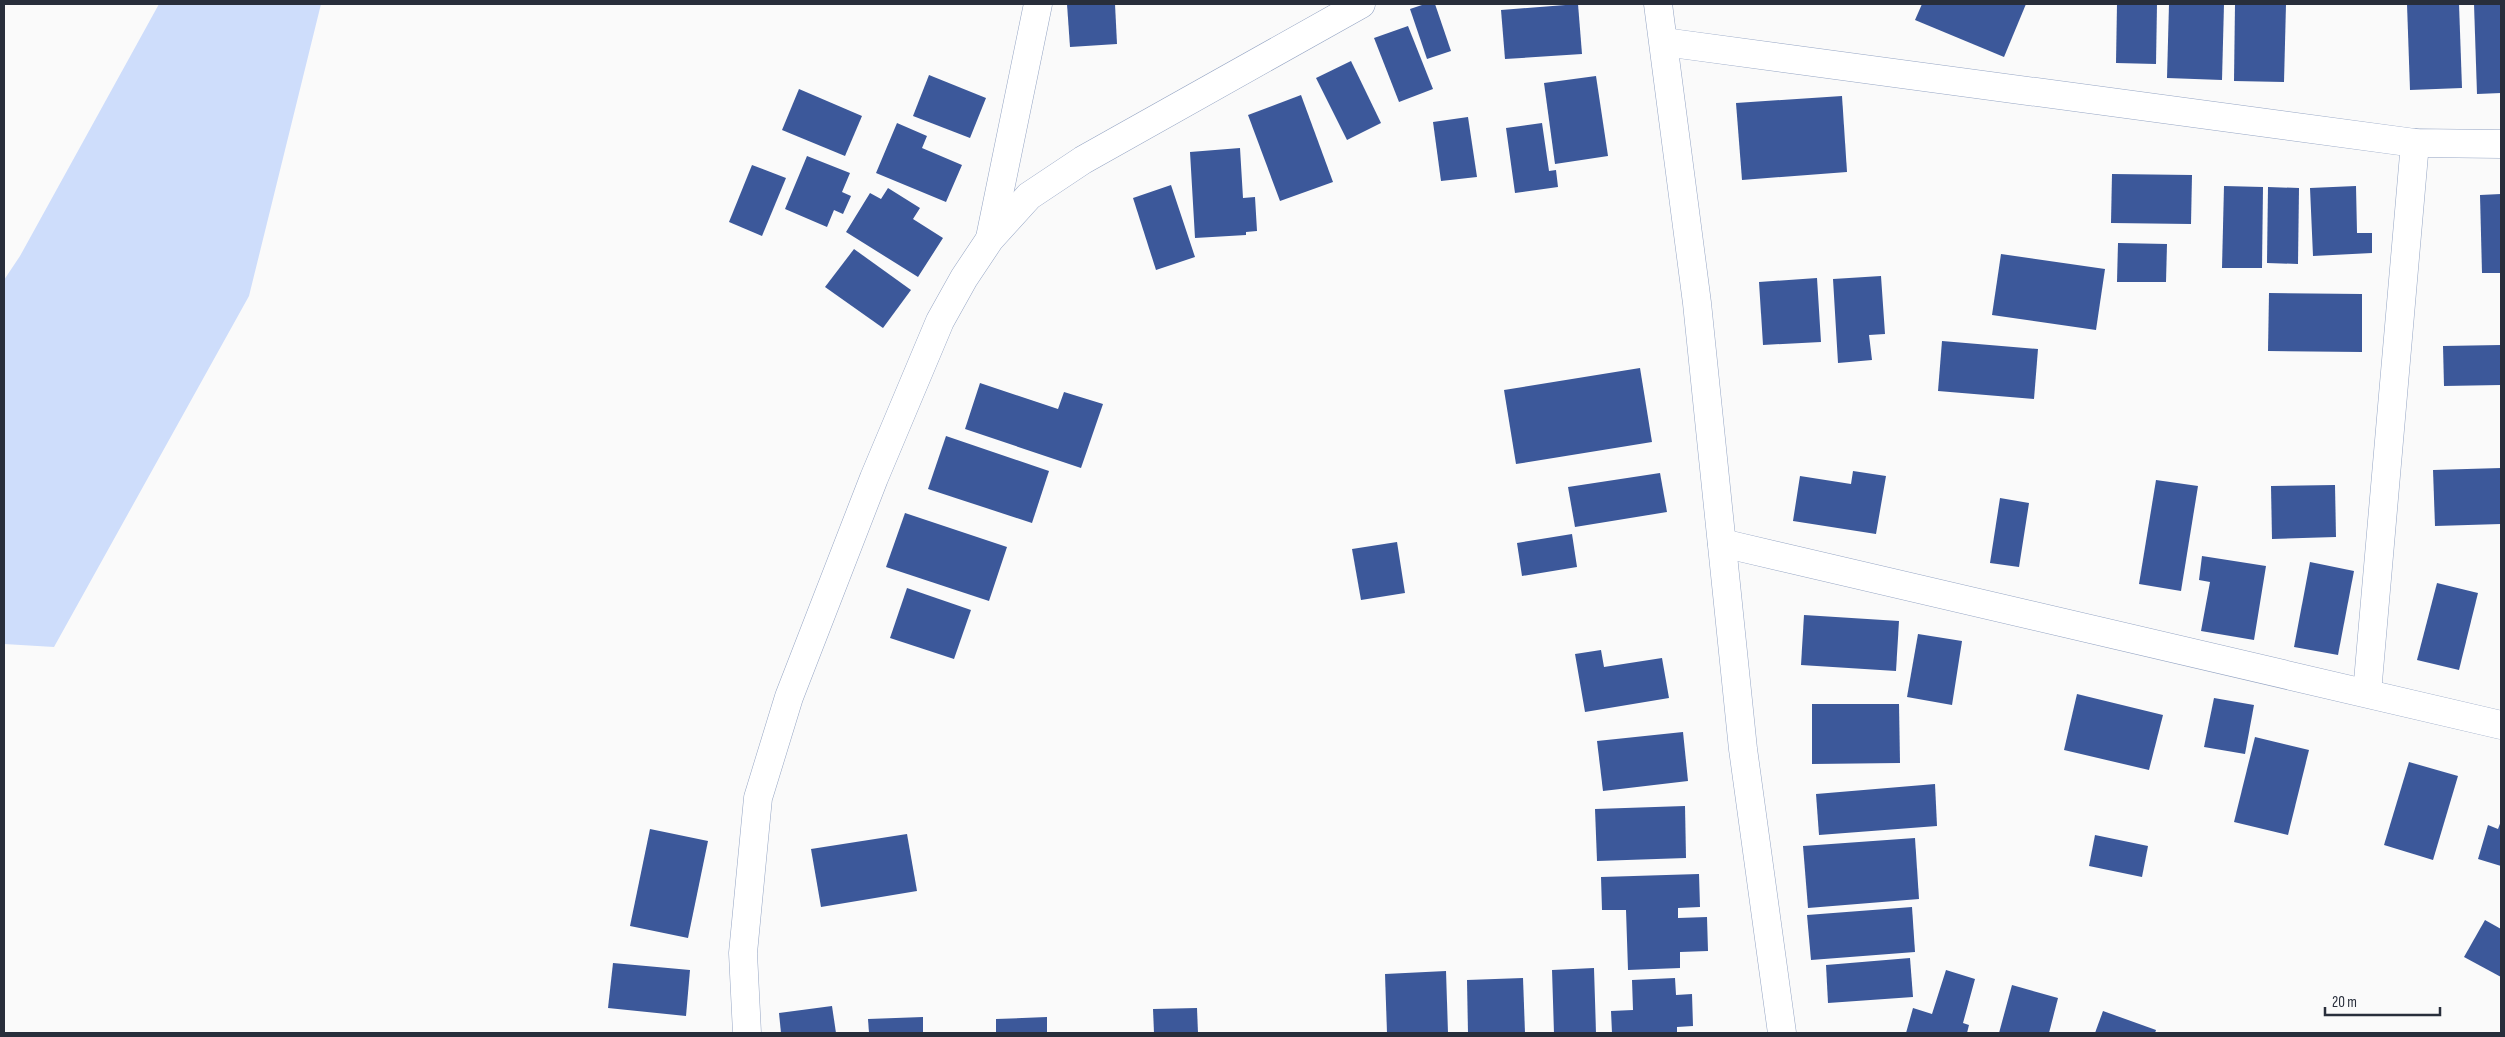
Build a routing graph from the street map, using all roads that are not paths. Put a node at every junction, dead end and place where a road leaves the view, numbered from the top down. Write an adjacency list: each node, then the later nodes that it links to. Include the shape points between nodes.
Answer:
1 (1038, 4): 7 (street)
2 (1361, 4): 7 (street, via 1083,160 1029,196)
3 (1658, 4): 4 (street)
4 (1664, 42): 5 (street); 8 (street, via 1696,293)
5 (2415, 143): 6 (street); 9 (street)
6 (2501, 144)
7 (990, 239): 11 (street, via 940,321 874,478 789,697 760,789 743,953)
8 (1722, 543): 9 (street); 12 (street, via 1743,749)
9 (2367, 693): 10 (street)
10 (2501, 725)
11 (747, 1033)
12 (1782, 1033)

